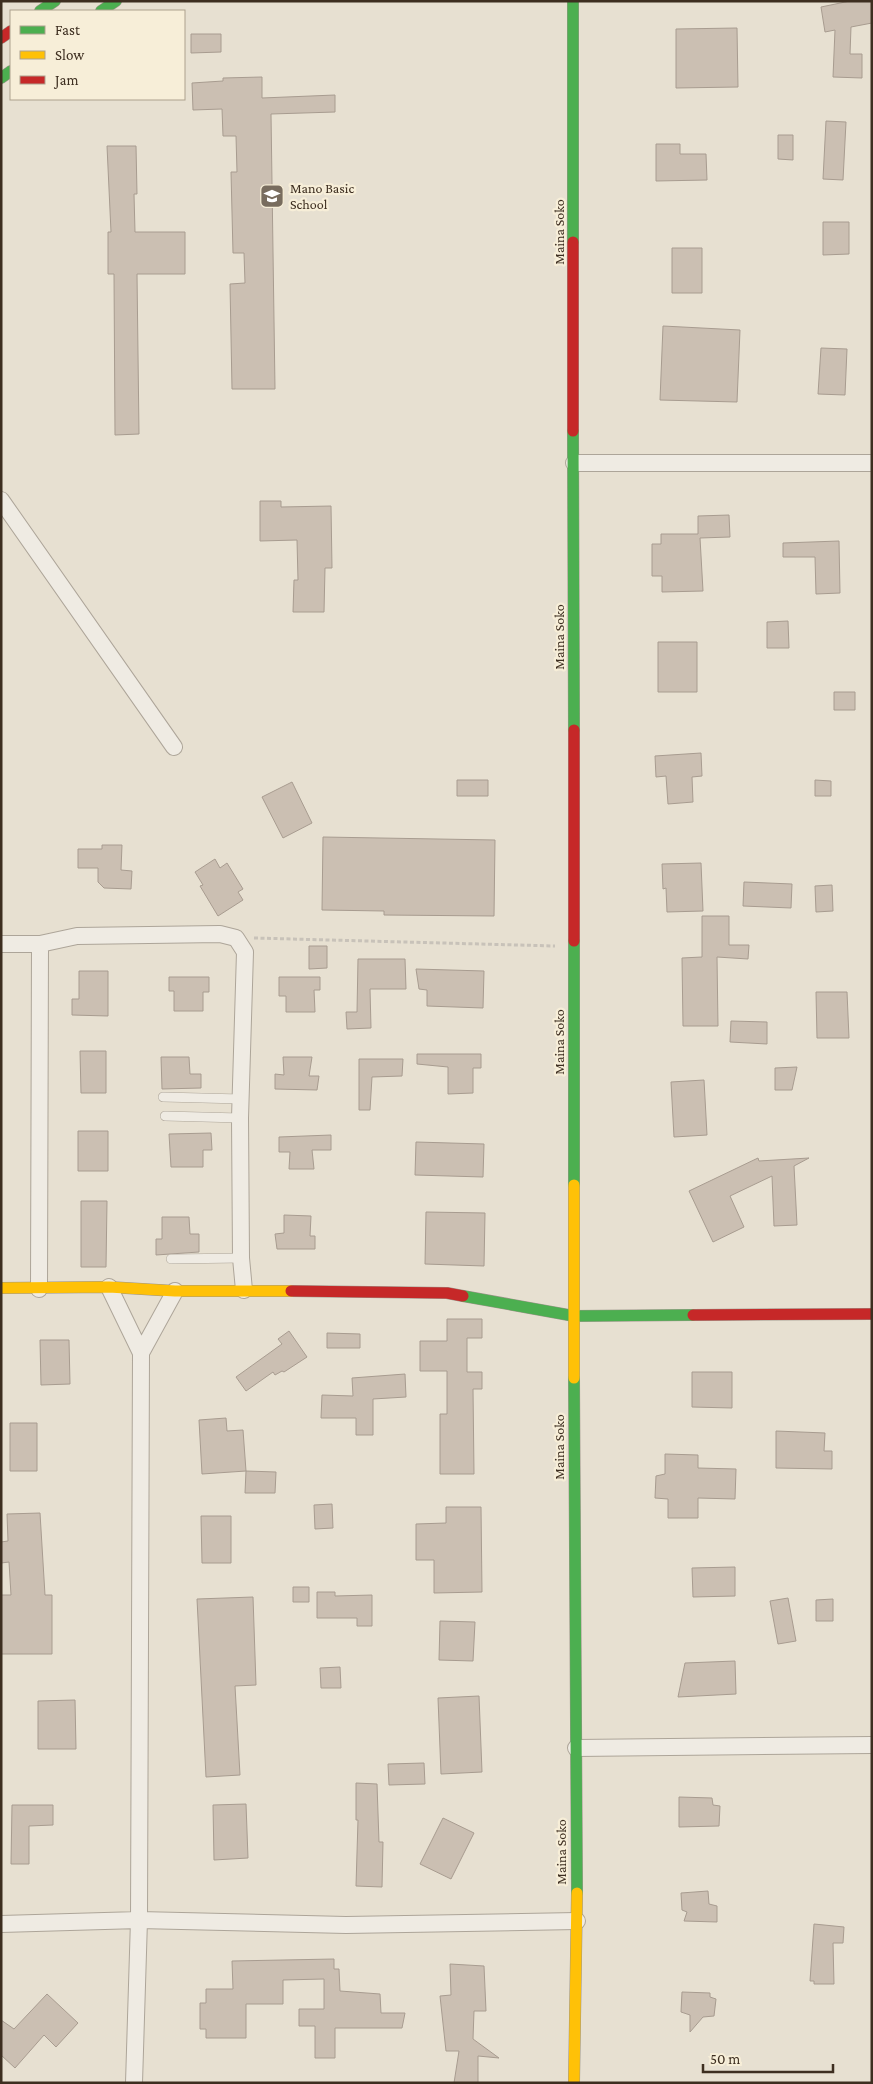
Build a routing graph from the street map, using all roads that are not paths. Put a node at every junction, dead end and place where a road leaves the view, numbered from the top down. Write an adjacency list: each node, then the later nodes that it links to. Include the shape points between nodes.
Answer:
1 (55, 1): 4 (street)
2 (116, 1): 5 (street)
3 (573, 1): 7 (street, Maina Soko)
4 (42, 10)
5 (102, 10)
6 (872, 463): 7 (street)
7 (574, 464): 24 (street, Maina Soko)
8 (1, 500): 9 (street)
9 (174, 747)
10 (1, 944): 11 (street)
11 (40, 944): 13 (street, via 77,936 115,934 220,934 236,938 245,952); 20 (street)
12 (163, 1097): 13 (lane)
13 (240, 1099): 15 (street)
14 (165, 1116): 15 (lane)
15 (240, 1118): 16 (street)
16 (240, 1258): 17 (lane); 21 (street)
17 (171, 1259)
18 (109, 1287): 20 (street); 22 (street); 25 (street)
19 (1, 1288): 20 (street)
20 (39, 1289)
21 (244, 1290): 22 (street); 24 (street, via 447,1293)
22 (175, 1291): 25 (street)
23 (872, 1314): 24 (street)
24 (574, 1316): 27 (street, Maina Soko)
25 (141, 1353): 28 (street)
26 (872, 1744): 27 (street)
27 (576, 1748): 29 (street, Maina Soko)
28 (139, 1920): 29 (street, via 346,1925); 30 (street); 31 (street)
29 (577, 1921): 32 (street, Maina Soko)
30 (1, 1924)
31 (134, 2083)
32 (574, 2083)

